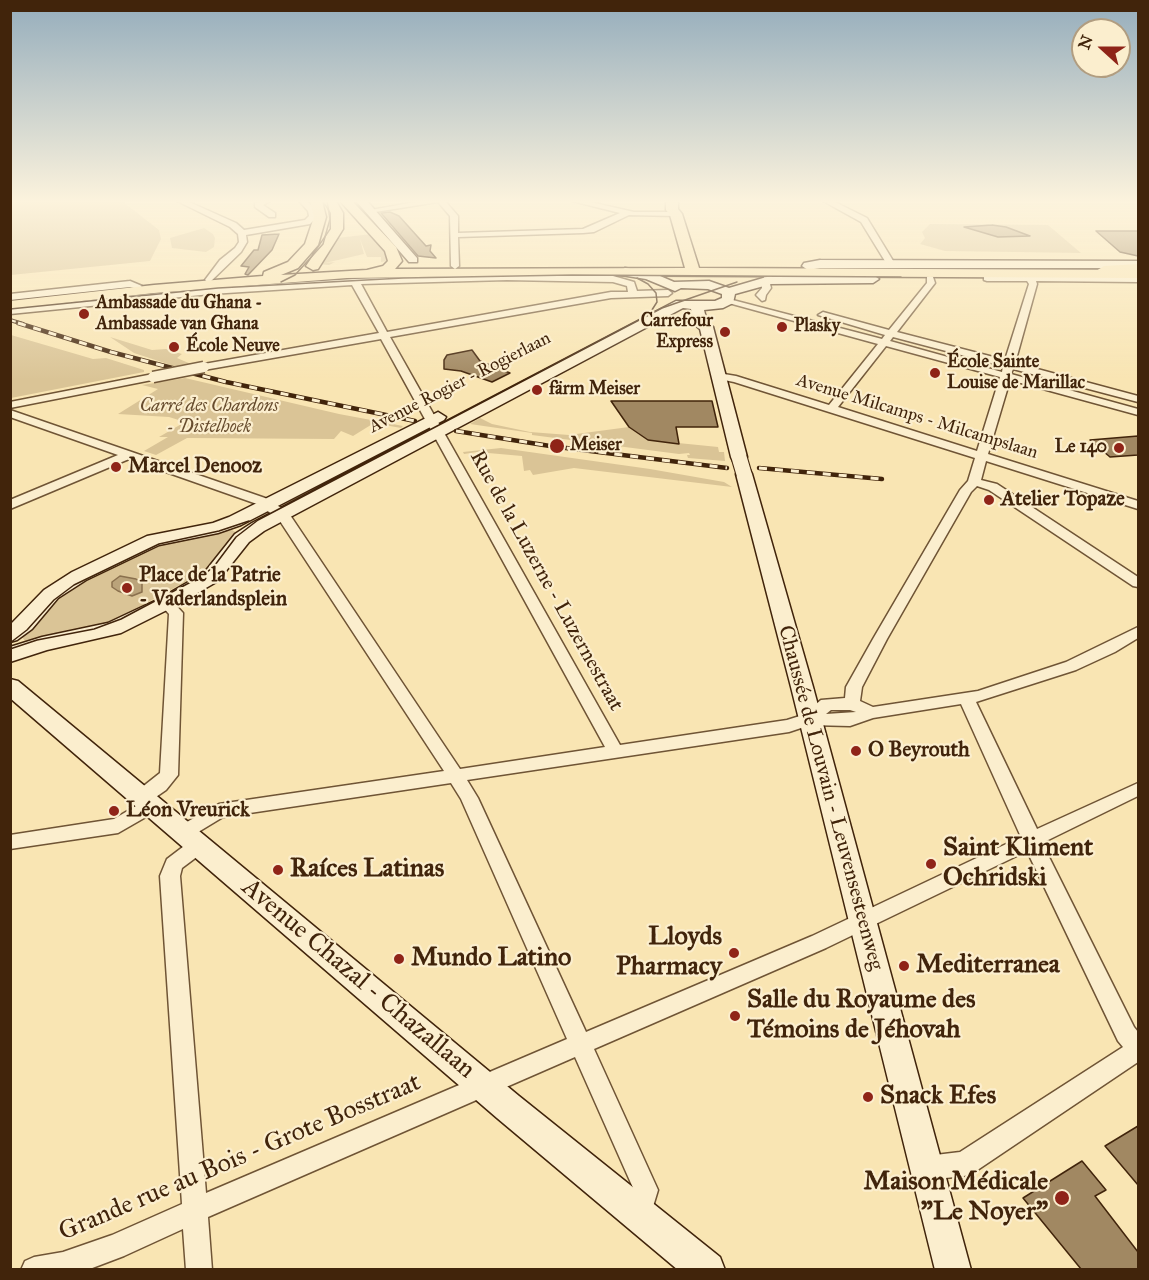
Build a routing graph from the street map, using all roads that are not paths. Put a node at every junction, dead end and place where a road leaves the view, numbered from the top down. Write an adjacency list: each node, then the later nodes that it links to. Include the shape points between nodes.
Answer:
1 (227, 261): 20 (street)
2 (297, 261): 18 (main road)
3 (317, 261): 16 (main road, via 314,265)
4 (395, 261): 11 (main road)
5 (418, 261): 12 (main road)
6 (457, 261): 12 (street)
7 (690, 261): 13 (main road)
8 (884, 261): 9 (street)
9 (886, 264): 10 (street); 17 (street)
10 (808, 266): 13 (main road); 14 (main road)
11 (390, 267): 12 (main road); 16 (main road); 21 (main road)
12 (458, 267): 13 (main road)
13 (692, 269): 15 (main road); 19 (main road); 25 (street); 26 (street, Avenue Rogier - Rogierlaan)
14 (1104, 271): 17 (highway)
15 (625, 272): 21 (main road, via 465,271); 26 (street, via 649,276)
16 (320, 273): 18 (main road); 21 (main road); 30 (main road)
17 (1138, 274): 19 (main road)
18 (266, 275): 20 (main road)
19 (1030, 276): 22 (main road); 35 (street, via 1033,284)
20 (209, 278): 30 (main road)
21 (351, 278): 27 (street, via 599,277 629,283); 32 (street); 33 (street, Rue de la Luzerne - Luzernestraat)
22 (987, 278): 23 (street)
23 (930, 279): 24 (street); 34 (street, via 931,283)
24 (766, 282): 28 (street); 29 (street, via 766,291)
25 (709, 285): 26 (street); 28 (street)
26 (675, 293): 27 (street); 31 (street); 43 (street, Avenue Rogier - Rogierlaan)
27 (633, 294): 33 (street)
28 (729, 295): 29 (street); 31 (street); 34 (street)
29 (758, 296): 34 (street)
30 (10, 301)
31 (701, 306): 36 (street, Chaussée de Louvain - Leuvensesteenweg, via 701,324 706,327)
32 (10, 311)
33 (385, 336): 39 (street, bridge); 43 (street, Rue de la Luzerne - Luzernestraat)
34 (888, 338): 35 (street); 37 (street); 40 (street)
35 (1010, 365): 37 (street); 38 (street)
36 (718, 376): 40 (street, Avenue Milcamps - Milcampslaan); 59 (street, Chaussée de Louvain - Leuvensesteenweg, bridge)
37 (1006, 376): 41 (street); 45 (street)
38 (1138, 399)
39 (10, 405)
40 (831, 409): 45 (street, Avenue Milcamps - Milcampslaan)
41 (1138, 412)
42 (10, 413): 44 (street)
43 (436, 426): 49 (street, Avenue Rogier - Rogierlaan); 60 (street, Rue de la Luzerne - Luzernestraat)
44 (127, 455): 47 (street); 49 (street)
45 (982, 456): 46 (street); 48 (street, Avenue Milcamps - Milcampslaan)
46 (974, 482): 50 (street, via 993,487); 57 (street, via 880,639 855,687)
47 (10, 505)
48 (1138, 505)
49 (275, 510): 51 (street, via 248,533 211,577); 53 (street, via 218,528 154,540 51,594); 61 (street)
50 (1138, 583)
51 (166, 603): 54 (street, via 114,628); 63 (street, via 176,613 169,775)
52 (1138, 632): 56 (street, via 1110,650 1053,673)
53 (10, 635)
54 (10, 655)
55 (10, 686): 63 (street, Avenue Chazal - Chazallaan)
56 (966, 698): 58 (street); 65 (street)
57 (852, 704): 58 (street); 59 (street, via 827,704)
58 (872, 713): 59 (street, via 850,720)
59 (809, 718): 60 (street, via 789,726); 67 (street, Chaussée de Louvain - Leuvensesteenweg)
60 (615, 751): 61 (street)
61 (455, 776): 64 (street, via 219,811); 68 (street, via 469,798)
62 (1138, 789): 65 (street, Grande rue au Bois - Grote Bosstraat)
63 (147, 801): 64 (street, Avenue Chazal - Chazallaan); 66 (street, via 118,826)
64 (192, 838): 70 (street, Avenue Chazal - Chazallaan); 72 (street, via 170,876)
65 (1032, 841): 67 (street, Grande rue au Bois - Grote Bosstraat); 69 (street, via 1126,1034)
66 (10, 842)
67 (862, 921): 68 (street, Grande rue au Bois - Grote Bosstraat); 71 (street, Chaussée de Louvain - Leuvensesteenweg)
68 (580, 1044): 70 (street, Grande rue au Bois - Grote Bosstraat); 73 (street, via 646,1190)
69 (1138, 1049): 71 (street, via 964,1164)
70 (484, 1086): 72 (street, Grande rue au Bois - Grote Bosstraat); 73 (street, Avenue Chazal - Chazallaan)
71 (927, 1167): 77 (street, Chaussée de Louvain - Leuvensesteenweg)
72 (195, 1210): 74 (street, Grande rue au Bois - Grote Bosstraat, via 115,1247 63,1265); 75 (street)
73 (639, 1214): 76 (street, Avenue Chazal - Chazallaan)
74 (34, 1269)
75 (198, 1269)
76 (707, 1269)
77 (953, 1269)

